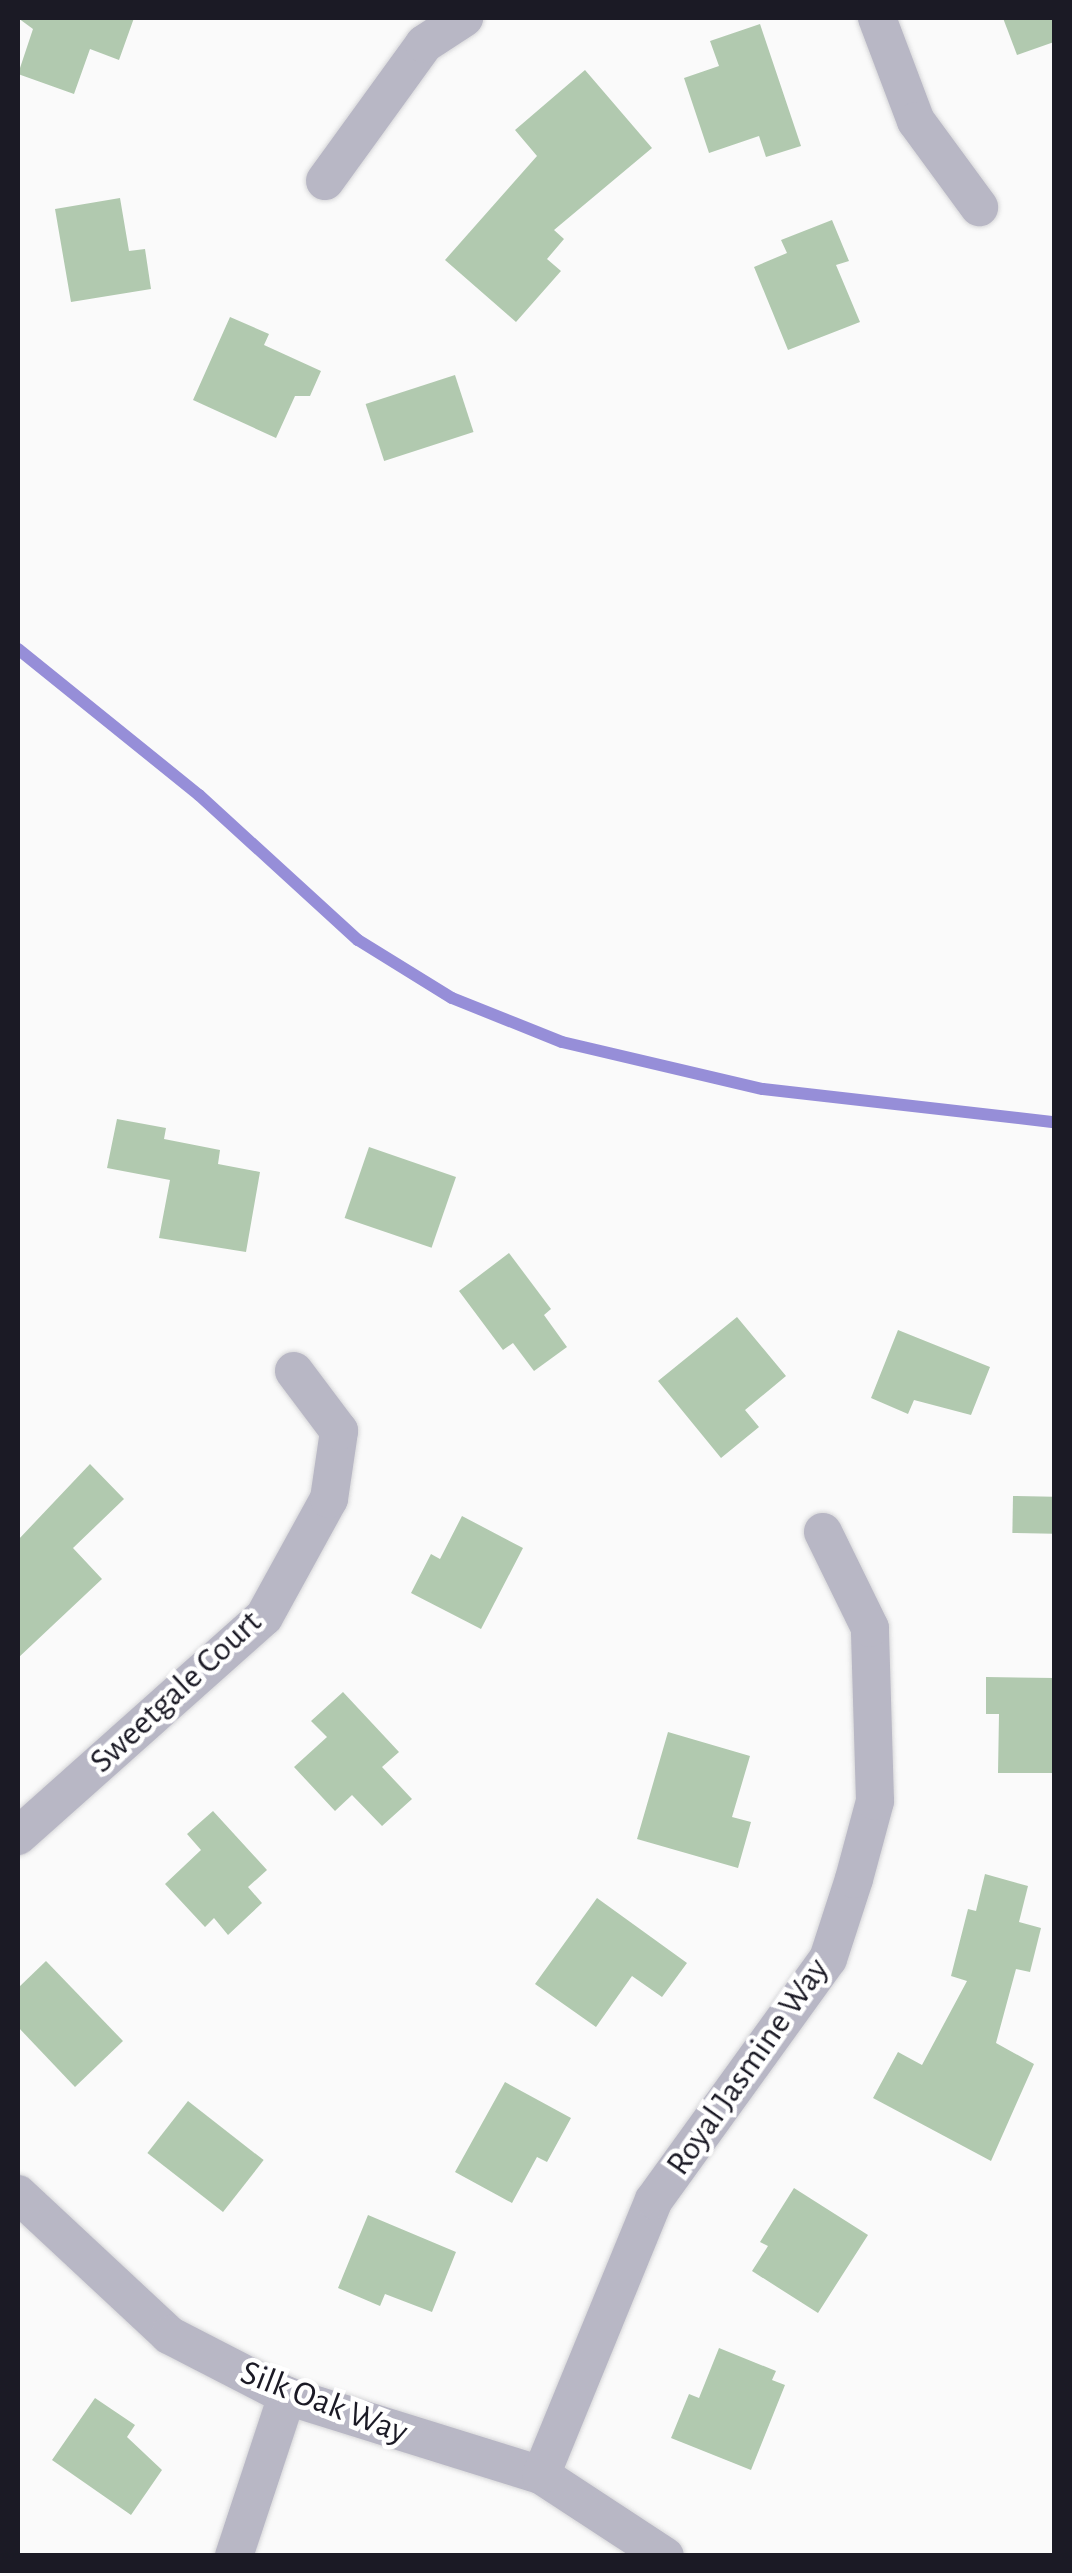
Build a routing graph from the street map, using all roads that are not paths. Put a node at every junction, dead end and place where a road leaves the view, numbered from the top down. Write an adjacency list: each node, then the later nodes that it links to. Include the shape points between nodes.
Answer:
1 (464, 18): 3 (street, via 424,44)
2 (877, 18): 4 (street, via 916,120)
3 (326, 181)
4 (979, 207)
5 (294, 1371): 7 (street, Sweetgale Court, via 339,1432 329,1499 264,1616)
6 (823, 1532): 10 (street, Royal Jasmine Way, via 870,1628 875,1800 854,1879 828,1959 654,2200)
7 (18, 1836)
8 (18, 2194): 9 (street, Silk Oak Way, via 169,2335)
9 (287, 2396): 10 (street, Silk Oak Way); 11 (street)
10 (541, 2474): 12 (street, Silk Oak Way)
11 (234, 2556)
12 (665, 2556)

